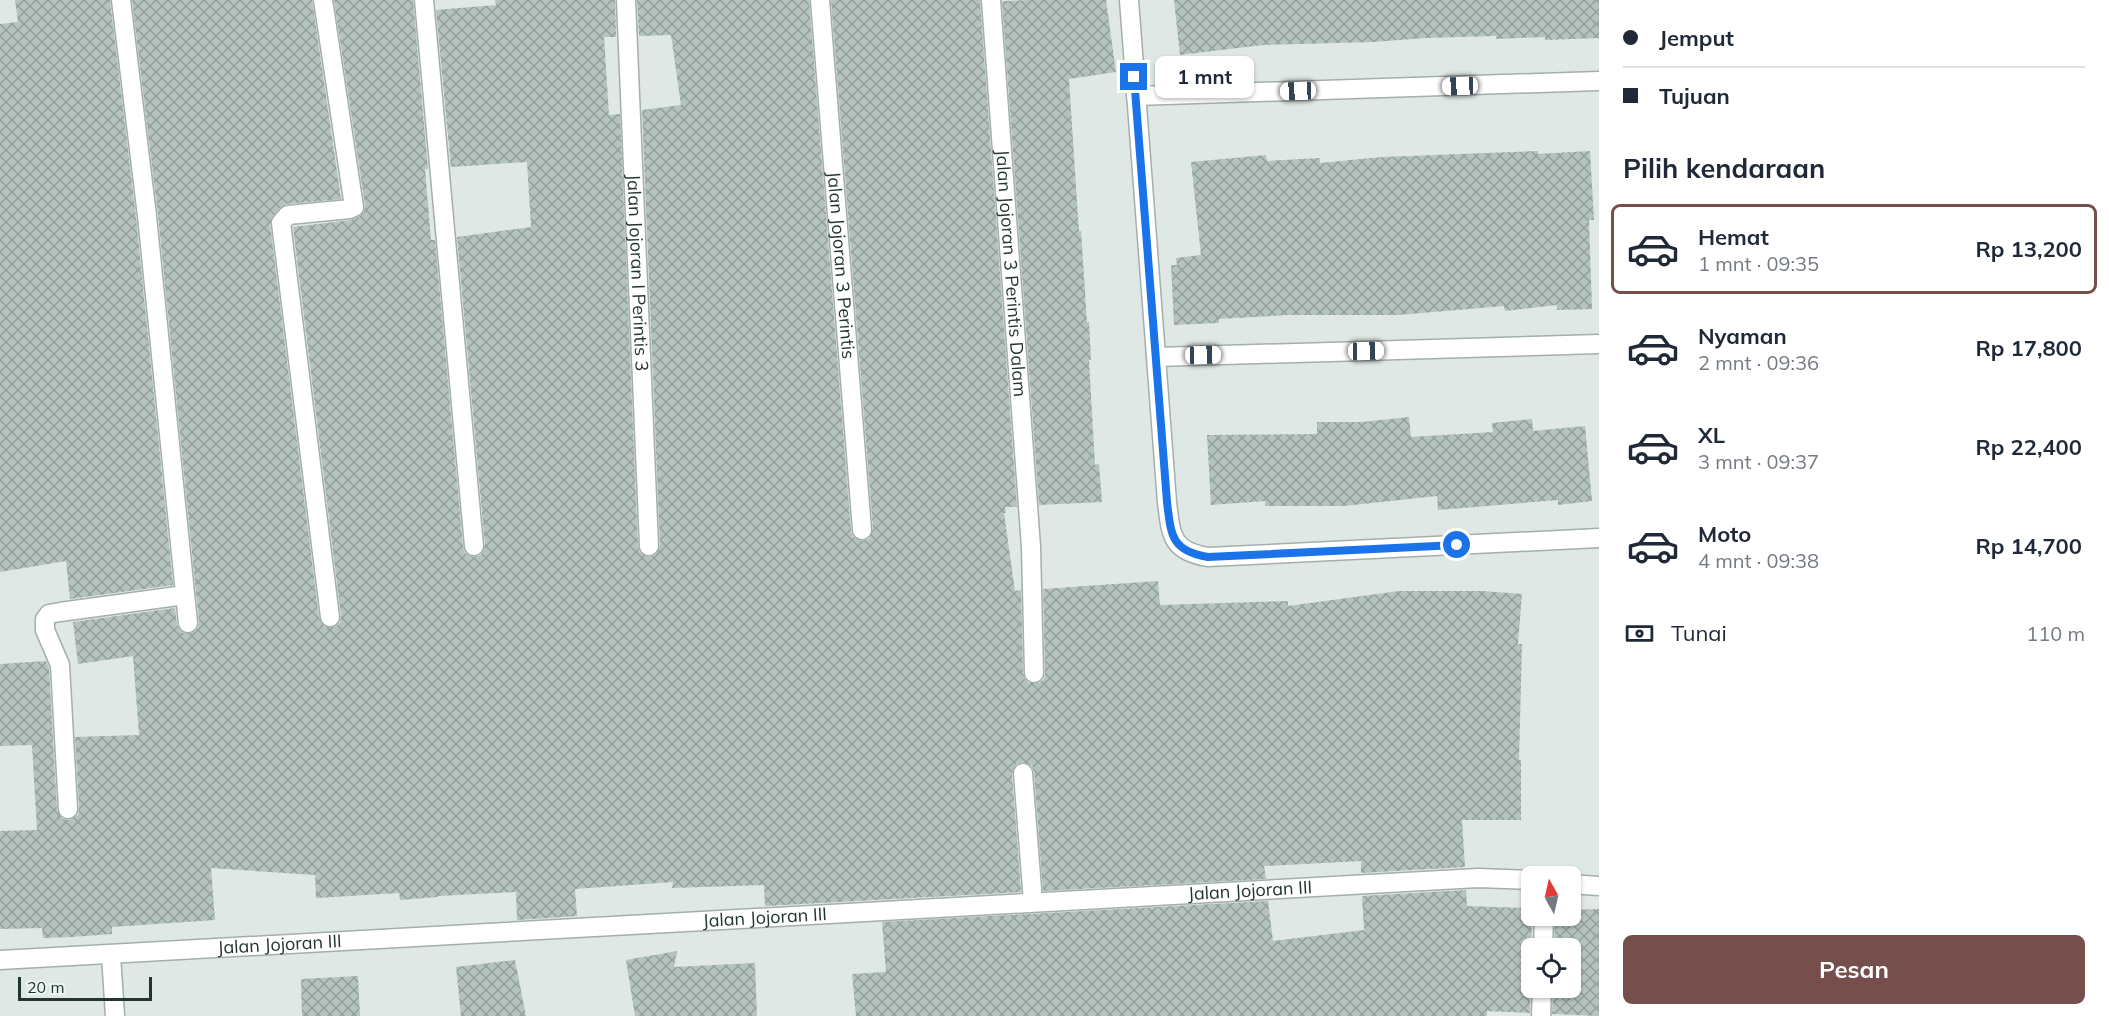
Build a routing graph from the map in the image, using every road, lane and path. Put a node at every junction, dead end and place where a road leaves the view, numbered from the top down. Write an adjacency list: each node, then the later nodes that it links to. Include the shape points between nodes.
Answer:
1 (122, 0): 16 (street)
2 (323, 0): 17 (street, via 354,207 288,215 281,223)
3 (424, 0): 14 (street)
4 (626, 0): 15 (street, Jalan Jojoran I Perintis 3)
5 (820, 0): 12 (street, Jalan Jojoran 3 Perintis)
6 (991, 0): 19 (street, Jalan Jojoran 3 Perintis Dalam, via 1031,547)
7 (1129, 0): 9 (street)
8 (1599, 81): 9 (street)
9 (1136, 96): 11 (street)
10 (1599, 344): 11 (street)
11 (1156, 357): 13 (street, via 1170,528 1174,541 1187,552 1220,557)
12 (861, 530)
13 (1599, 538)
14 (474, 546)
15 (650, 546)
16 (185, 595): 18 (street); 21 (street, via 60,612 45,619 45,630 60,665)
17 (330, 617)
18 (189, 623)
19 (1034, 673)
20 (1023, 773): 25 (street)
21 (68, 809)
22 (1521, 880): 25 (street, Jalan Jojoran III, via 1478,878)
23 (1581, 885): 24 (street)
24 (1599, 886)
25 (1033, 902): 26 (street, Jalan Jojoran III)
26 (111, 955): 27 (street, Jalan Jojoran III); 29 (street)
27 (0, 960)
28 (1542, 998): 30 (street)
29 (115, 1016)
30 (1541, 1016)

